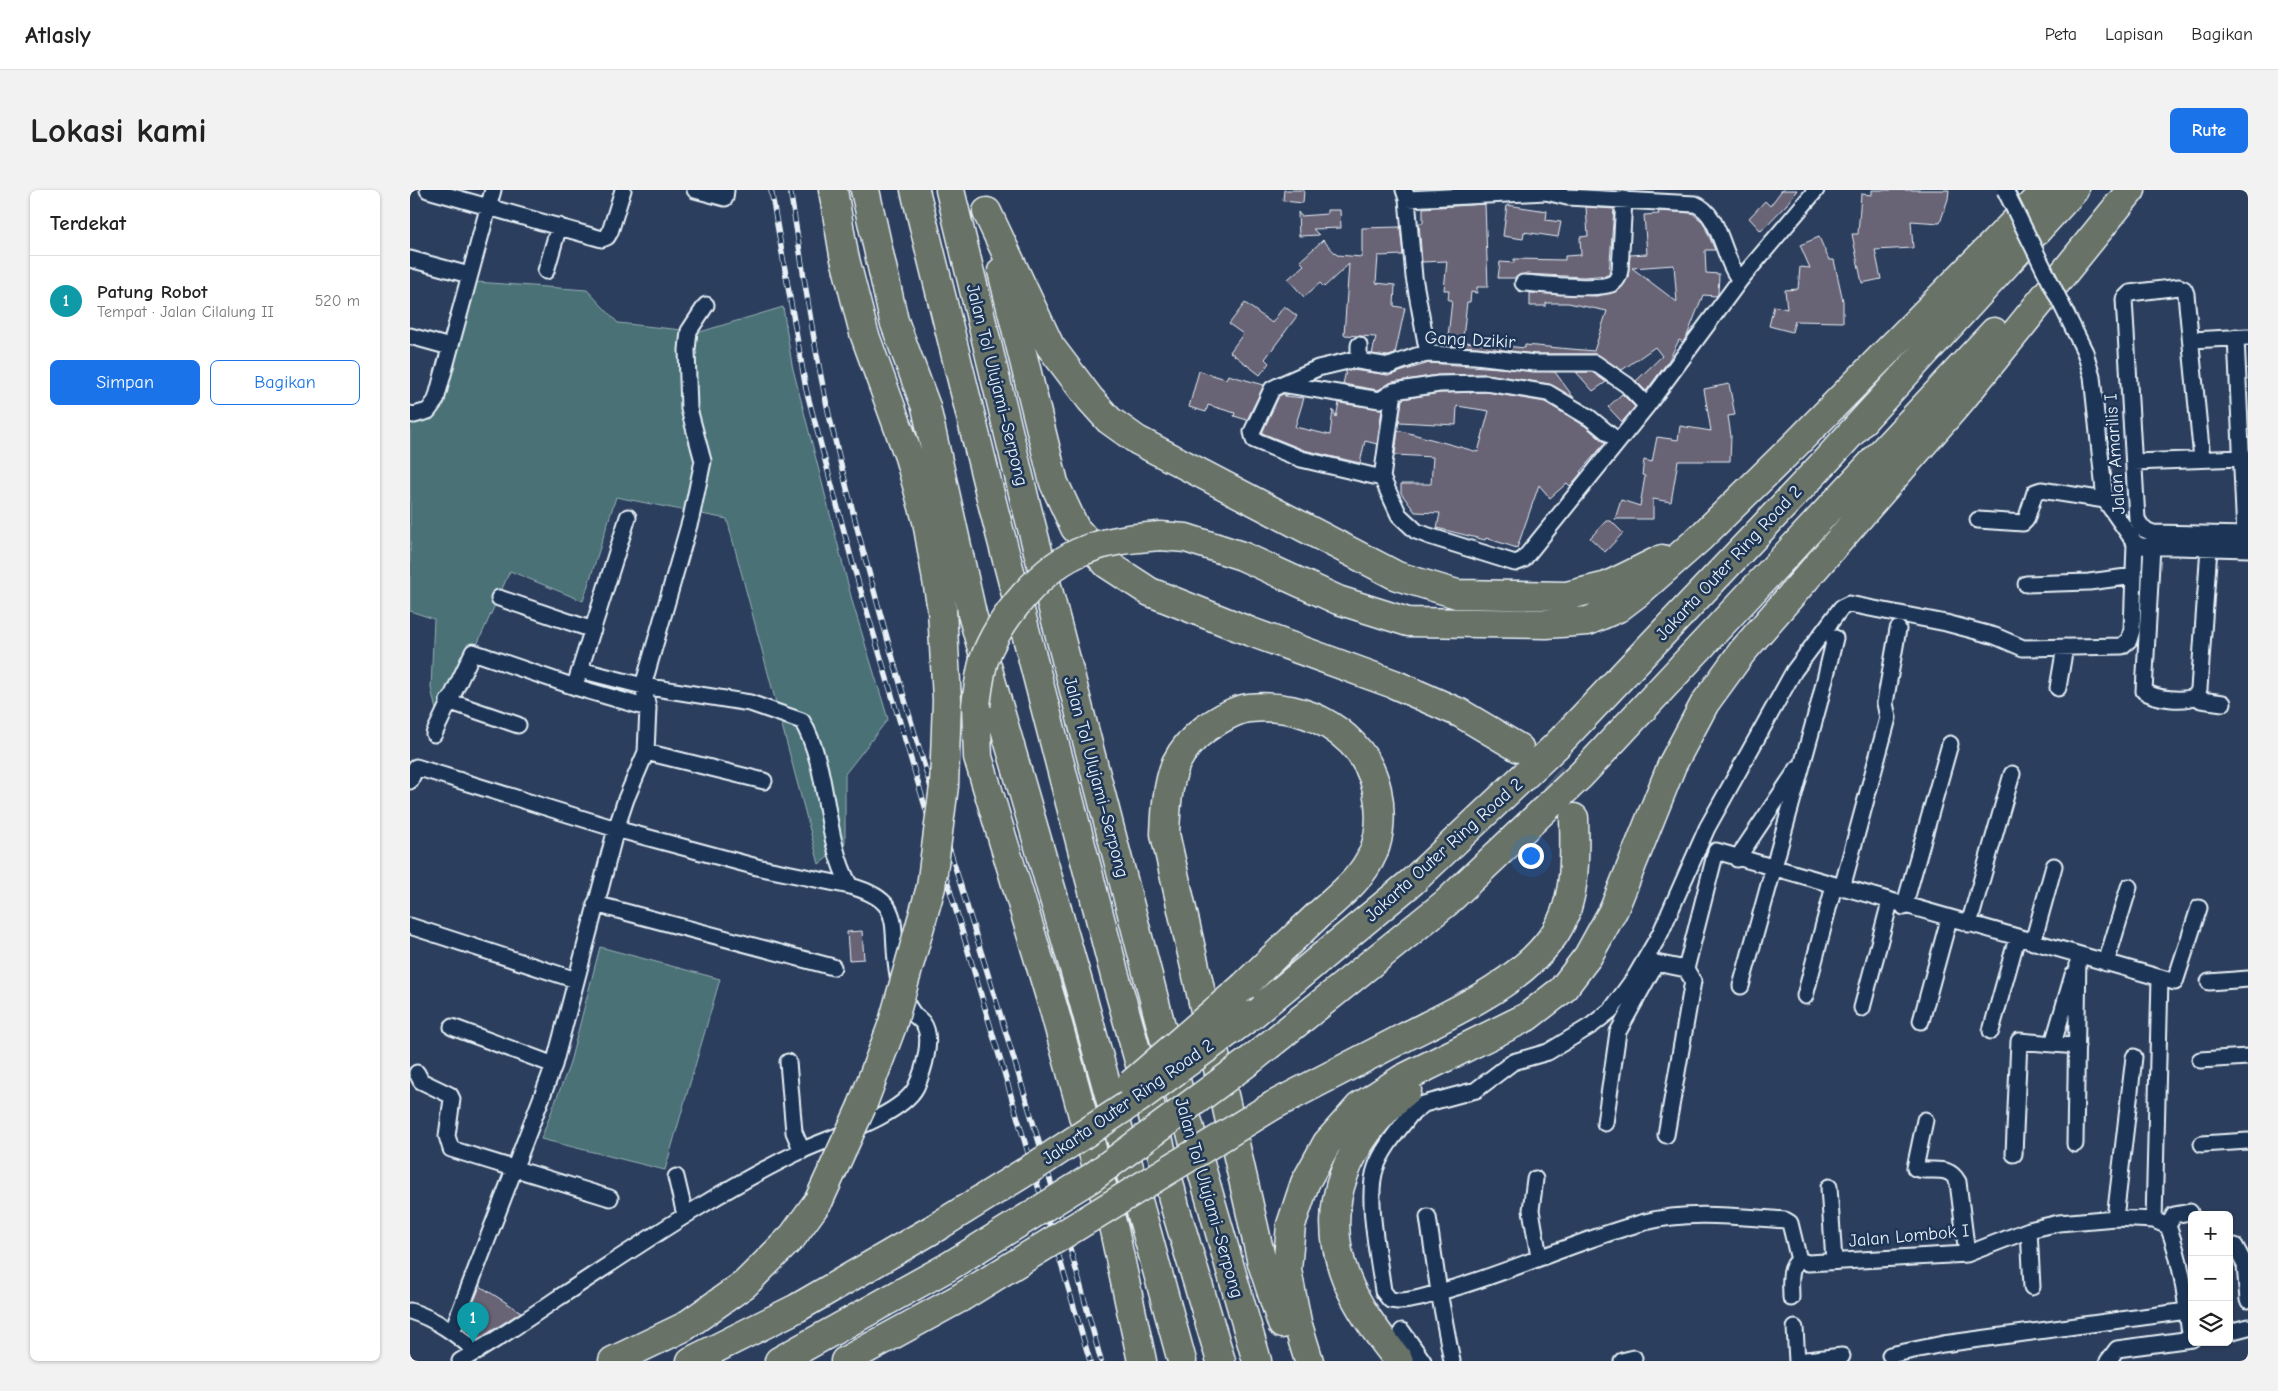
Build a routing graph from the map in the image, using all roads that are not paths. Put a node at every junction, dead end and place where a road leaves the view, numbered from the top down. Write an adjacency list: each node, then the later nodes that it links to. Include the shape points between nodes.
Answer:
1 (428, 190): 20 (street)
2 (493, 190): 20 (street)
3 (623, 190): 21 (street, via 607,237 597,238)
4 (695, 190): 15 (street)
5 (833, 190): 155 (highway, bridge, via 844,255 864,333 909,458 927,520 942,610 947,700 944,786 931,887 892,1026 862,1106 819,1200 793,1236 745,1284 684,1327)
6 (865, 190): 160 (highway, via 894,321 926,406 972,614 1082,996)
7 (915, 190): 161 (highway, Jalan Tol Ulujami–Serpong, via 994,510 1175,1207)
8 (950, 190): 162 (highway, Jalan Tol Ulujami–Serpong, via 1025,501 1168,1053)
9 (1816, 190): 25 (street)
10 (2005, 190): 42 (street, bridge, via 2085,352 2092,376)
11 (2046, 190): 45 (highway)
12 (2074, 190): 121 (highway, Jakarta Outer Ring Road 2, bridge, via 1824,464 1556,746 1413,881 1252,1016 1139,1098)
13 (2127, 190): 157 (highway, Jakarta Outer Ring Road 2, bridge, via 1581,775 1446,903 1252,1059 1091,1178 948,1267)
14 (2131, 190): 108 (highway, via 1962,398 1742,652 1705,703 1672,765 1614,909 1588,956 1567,984 1527,1018)
15 (726, 194)
16 (1579, 194): 17 (street); 18 (street)
17 (1405, 195): 32 (street, via 1414,277)
18 (1624, 199): 25 (street, via 1703,207 1710,213 1729,263); 26 (street, via 1620,270 1613,283 1591,286)
19 (985, 201): 45 (highway, via 1050,346 1110,420 1137,440 1397,576 1458,594 1566,596 1607,586); 68 (highway, via 1054,483 1075,528 1107,564 1150,592 1394,684 1460,713)
20 (488, 206): 21 (street); 24 (street)
21 (559, 226): 23 (street)
22 (410, 259): 24 (street)
23 (546, 271)
24 (469, 276): 31 (street)
25 (1740, 280): 35 (street)
26 (1523, 284)
27 (706, 304): 58 (street, via 689,331 687,350 689,409 703,461 691,518)
28 (410, 336): 31 (street)
29 (2242, 337): 30 (street); 38 (street)
30 (2192, 340): 39 (street); 40 (street, Jalan Amarilis I, via 2184,289 2130,293 2124,299)
31 (450, 347): 36 (street, via 436,400 428,411)
32 (1428, 354): 33 (street, Gang Dzikir, via 1389,366 1359,352); 35 (street, Gang Dzikir, via 1534,363 1595,364 1627,385)
33 (1282, 384): 34 (street, via 1380,400); 41 (street, via 1272,389 1252,432 1254,440 1301,459)
34 (1394, 391): 37 (street, via 1439,384 1487,383 1548,393 1590,418); 41 (street)
35 (1647, 406): 37 (street)
36 (412, 414)
37 (1618, 441): 41 (street, via 1523,560 1515,563 1416,531 1399,515)
38 (2242, 458): 39 (street); 46 (street)
39 (2202, 459): 40 (street)
40 (2134, 462): 46 (street, Jalan Amarilis I, via 2137,519 2143,529 2153,533)
41 (1382, 478)
42 (2105, 500): 44 (street, via 2041,490 2035,492 2023,523); 47 (street)
43 (628, 517): 54 (street)
44 (1978, 520)
45 (1700, 538): 159 (highway, bridge, via 1618,608 1588,621 1546,624 1408,622 1338,600 1242,556 1186,538 1160,536 1124,538 1084,550 1042,576 1009,612 984,660 976,705 978,757 1076,1090 1114,1230)
46 (2247, 540): 49 (street)
47 (2135, 543): 48 (street); 50 (street)
48 (2152, 546): 49 (street); 61 (street, via 2144,691 2150,696 2190,699)
49 (2209, 548): 61 (street)
50 (2134, 576): 51 (street, via 2089,582); 56 (street, via 2129,640 2122,646)
51 (2026, 584)
52 (499, 598): 54 (street)
53 (1898, 629): 80 (street, via 1885,703 1888,718)
54 (593, 630): 57 (street)
55 (1835, 638): 70 (street)
56 (2065, 647): 60 (street); 139 (street, via 2023,648 1995,636 1946,623 1849,604 1841,608 1794,671 1707,828 1660,934 1611,1010 1592,1026 1548,1052 1513,1062 1476,1090 1424,1104 1410,1115 1380,1157 1372,1199 1385,1296 1390,1300 1405,1301)
57 (580, 670): 58 (street); 59 (street)
58 (642, 686): 64 (street); 79 (street, via 750,702 802,721 811,736 840,869)
59 (575, 688): 62 (street, via 473,652); 64 (street)
60 (2058, 688)
61 (2196, 696): 63 (street)
62 (448, 701): 65 (street); 66 (street)
63 (2223, 703)
64 (648, 708): 69 (street)
65 (518, 725)
66 (434, 734)
67 (1950, 744): 83 (street)
68 (1519, 748)
69 (646, 752): 72 (street); 75 (street)
70 (1805, 758): 76 (street); 78 (street)
71 (2012, 774): 86 (street)
72 (764, 780)
73 (410, 781): 75 (street, via 416,767)
74 (1574, 818): 158 (highway, bridge, via 1575,857 1569,902 1552,938 1519,972 1464,1007 1274,1105 960,1298)
75 (616, 829): 79 (street, via 758,867); 82 (street)
76 (1737, 859): 78 (street); 93 (street, via 1716,851)
77 (2054, 866): 89 (street)
78 (1774, 869): 80 (street); 98 (street)
79 (850, 886): 119 (street, via 868,891 884,901 891,913 904,1002 924,1024 926,1061 915,1088 904,1103 878,1118)
80 (1838, 887): 83 (street); 99 (street)
81 (2129, 887): 91 (street)
82 (595, 904): 92 (street); 96 (street)
83 (1897, 904): 85 (street); 100 (street)
84 (2199, 908): 94 (street, via 2176,982)
85 (1949, 919): 86 (street); 101 (street)
86 (1969, 924): 88 (street)
87 (410, 926): 96 (street)
88 (2018, 938): 89 (street); 103 (street)
89 (2033, 942): 90 (street)
90 (2078, 955): 91 (street); 104 (street); 105 (street)
91 (2106, 963): 94 (street)
92 (833, 967)
93 (1686, 969): 114 (street, via 1656,964 1618,1032); 115 (street, via 1693,981)
94 (2160, 978): 131 (street)
95 (2248, 979): 97 (street)
96 (576, 980): 111 (street)
97 (2209, 982)
98 (1741, 986)
99 (1805, 996)
100 (1862, 1008)
101 (1920, 1021)
102 (452, 1028): 111 (street)
103 (1991, 1031)
104 (2053, 1044): 105 (street); 120 (street, via 2019,1041)
105 (2077, 1046): 117 (street)
106 (2134, 1057): 130 (street)
107 (2248, 1057): 109 (street)
108 (1444, 1059): 164 (highway, via 1402,1079 1359,1107 1327,1143 1305,1182 1291,1226 1286,1270); 165 (highway, via 1393,1102 1364,1135 1345,1169 1334,1210 1336,1244 1346,1278 1369,1322)
109 (2200, 1060)
110 (788, 1062): 119 (street, via 794,1132)
111 (554, 1065): 122 (street)
112 (417, 1073): 122 (street, via 421,1081 452,1099 447,1136 451,1149)
113 (1924, 1120): 134 (street, via 1915,1168 1946,1170 1955,1177)
114 (1605, 1123)
115 (1666, 1135)
116 (2248, 1141): 118 (street)
117 (2075, 1144)
118 (2202, 1144)
119 (802, 1151): 128 (street)
120 (2014, 1154)
121 (1043, 1161): 156 (highway, Jakarta Outer Ring Road 2, bridge, via 797,1308); 163 (highway, bridge, via 1244,986 1358,877 1373,853 1380,802 1373,774 1358,748 1339,730 1317,717 1280,708 1248,708 1216,721 1192,739 1176,763 1167,797 1165,834 1203,996 1262,1263)
122 (513, 1169): 126 (street); 149 (street)
123 (676, 1176): 128 (street)
124 (1535, 1179): 135 (street, via 1531,1210)
125 (1829, 1187): 137 (street)
126 (610, 1198)
127 (2188, 1212): 131 (street, via 2174,1215)
128 (685, 1214): 151 (street)
129 (1428, 1217): 139 (street)
130 (2115, 1218): 131 (street, Jalan Lombok I); 132 (street, Jalan Lombok I, via 2059,1223)
131 (2161, 1223): 143 (street, via 2173,1239)
132 (2029, 1230): 134 (street, Jalan Lombok I); 138 (street)
133 (2235, 1246): 141 (street, via 2245,1264)
134 (1967, 1254): 137 (street, Jalan Lombok I)
135 (1539, 1257): 136 (street, via 1644,1222 1697,1215 1785,1220 1790,1223); 139 (street, via 1482,1280)
136 (1799, 1260): 137 (street, Jalan Lombok I); 140 (street, via 1793,1264)
137 (1834, 1262)
138 (2032, 1287)
139 (1439, 1292): 167 (street)
140 (1791, 1298)
141 (2248, 1300)
142 (410, 1311): 149 (street, via 429,1316)
143 (2187, 1311): 144 (street); 152 (street, via 1943,1344)
144 (2188, 1322)
145 (2248, 1327): 148 (street)
146 (1795, 1328): 168 (street)
147 (1402, 1331): 166 (street)
148 (2233, 1331)
149 (452, 1332): 151 (street)
150 (2188, 1340): 169 (street, via 2118,1349)
151 (477, 1352): 154 (street)
152 (1890, 1355)
153 (1842, 1356): 168 (street)
154 (460, 1361)
155 (613, 1361)
156 (691, 1361)
157 (779, 1361)
158 (845, 1361)
159 (1142, 1361)
160 (1182, 1361)
161 (1221, 1361)
162 (1257, 1361)
163 (1294, 1361)
164 (1309, 1361)
165 (1399, 1361)
166 (1423, 1361)
167 (1452, 1361)
168 (1797, 1361)
169 (2108, 1361)

